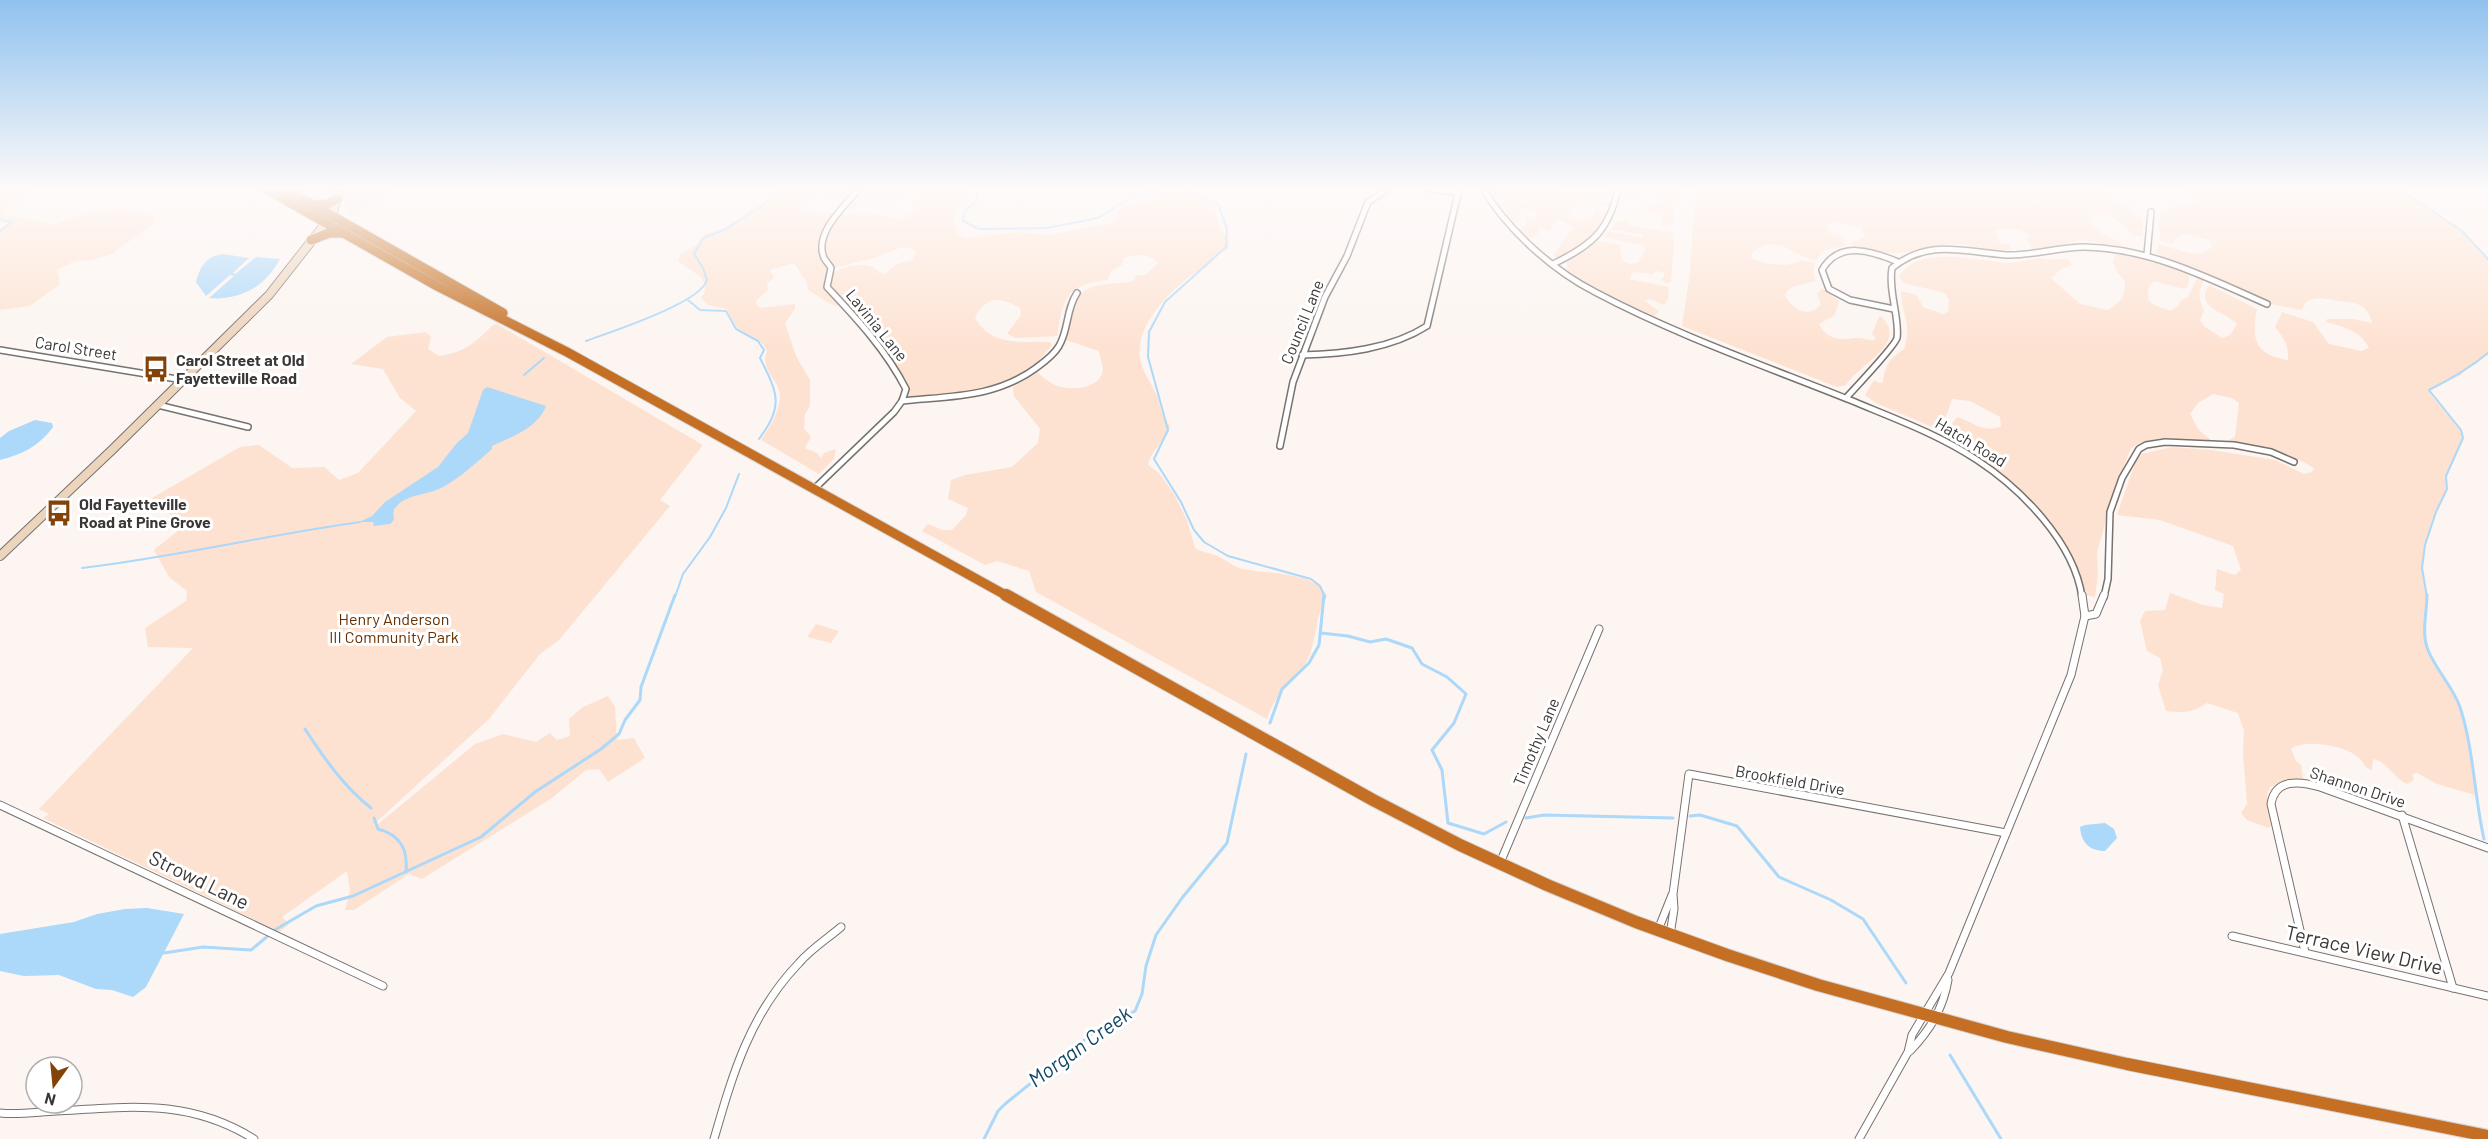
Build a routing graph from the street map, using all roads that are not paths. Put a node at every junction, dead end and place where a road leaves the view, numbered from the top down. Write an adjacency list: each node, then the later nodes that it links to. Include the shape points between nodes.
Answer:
1 (309, 242): 19 (street, via 274,290)
2 (359, 242): 17 (highway)
3 (370, 242): 17 (highway)
4 (824, 242): 21 (street, Lavinia Lane, via 823,255 831,268 827,287 894,366 906,389)
5 (1352, 242): 18 (street, Council Lane)
6 (1446, 242): 18 (street, via 1427,326 1415,334 1335,354)
7 (1526, 242): 12 (street, Hatch Road)
8 (1590, 242): 12 (street)
9 (2149, 242): 10 (street)
10 (2147, 255): 11 (street, via 2097,247 2007,255 1943,248 1912,253); 14 (street, via 2181,265)
11 (1898, 262): 15 (street, via 1892,268 1890,280); 15 (street, via 1876,252 1854,250 1835,253 1821,270 1829,289 1850,300)
12 (1554, 264): 20 (street, Hatch Road, via 1586,287 1641,315)
13 (1077, 292): 21 (street, via 1066,313 1060,344 1018,381 986,394)
14 (2267, 304)
15 (1894, 309): 20 (street, via 1897,337 1892,349)
16 (0, 350): 19 (street, Carol Street)
17 (567, 352): 26 (highway)
18 (1302, 355): 24 (street, Council Lane)
19 (183, 380): 22 (street)
20 (1846, 398): 28 (street, Hatch Road, via 1957,448 2012,486 2042,517 2066,552 2081,588)
21 (902, 401): 26 (street)
22 (158, 405): 23 (street); 27 (street)
23 (248, 427)
24 (1280, 446)
25 (2294, 462): 28 (street, via 2271,453 2219,445 2162,443 2138,450 2130,460 2109,519 2110,560 2102,605 2096,614)
26 (814, 489): 34 (highway, via 1280,746 1379,805)
27 (0, 556)
28 (2085, 615): 32 (street, Hatch Road, via 2071,675)
29 (1599, 629): 34 (street, Timothy Lane)
30 (0, 805): 41 (street, Strowd Lane)
31 (2403, 815): 33 (street, Shannon Drive); 39 (street, Shannon Drive, via 2304,783 2288,783 2274,791 2271,804); 42 (street)
32 (2006, 833): 35 (street, Brookfield Drive, via 1689,774); 40 (street, Hatch Road)
33 (2488, 848)
34 (1499, 866): 37 (highway)
35 (1673, 894): 37 (street, Brookfield Drive); 37 (street, Brookfield Drive, via 1674,909)
36 (841, 927): 50 (street, via 799,962 761,1010 739,1057)
37 (1664, 933): 44 (highway, via 1790,977)
38 (2232, 936): 39 (street, Terrace View Drive)
39 (2305, 952): 42 (street, Terrace View Drive)
40 (1948, 973): 44 (street, Hatch Road); 44 (street, Hatch Road, via 1946,995)
41 (383, 986)
42 (2453, 988): 43 (street, Terrace View Drive)
43 (2488, 996)
44 (1931, 1017): 45 (street, Hatch Road, via 1922,1039); 45 (street, Hatch Road, via 1912,1035); 47 (highway)
45 (1908, 1052): 51 (street, Hatch Road)
46 (0, 1113): 49 (street, via 137,1106 175,1108 233,1126)
47 (2455, 1134): 48 (highway)
48 (2488, 1136)
49 (254, 1139)
50 (714, 1139)
51 (1859, 1139)

